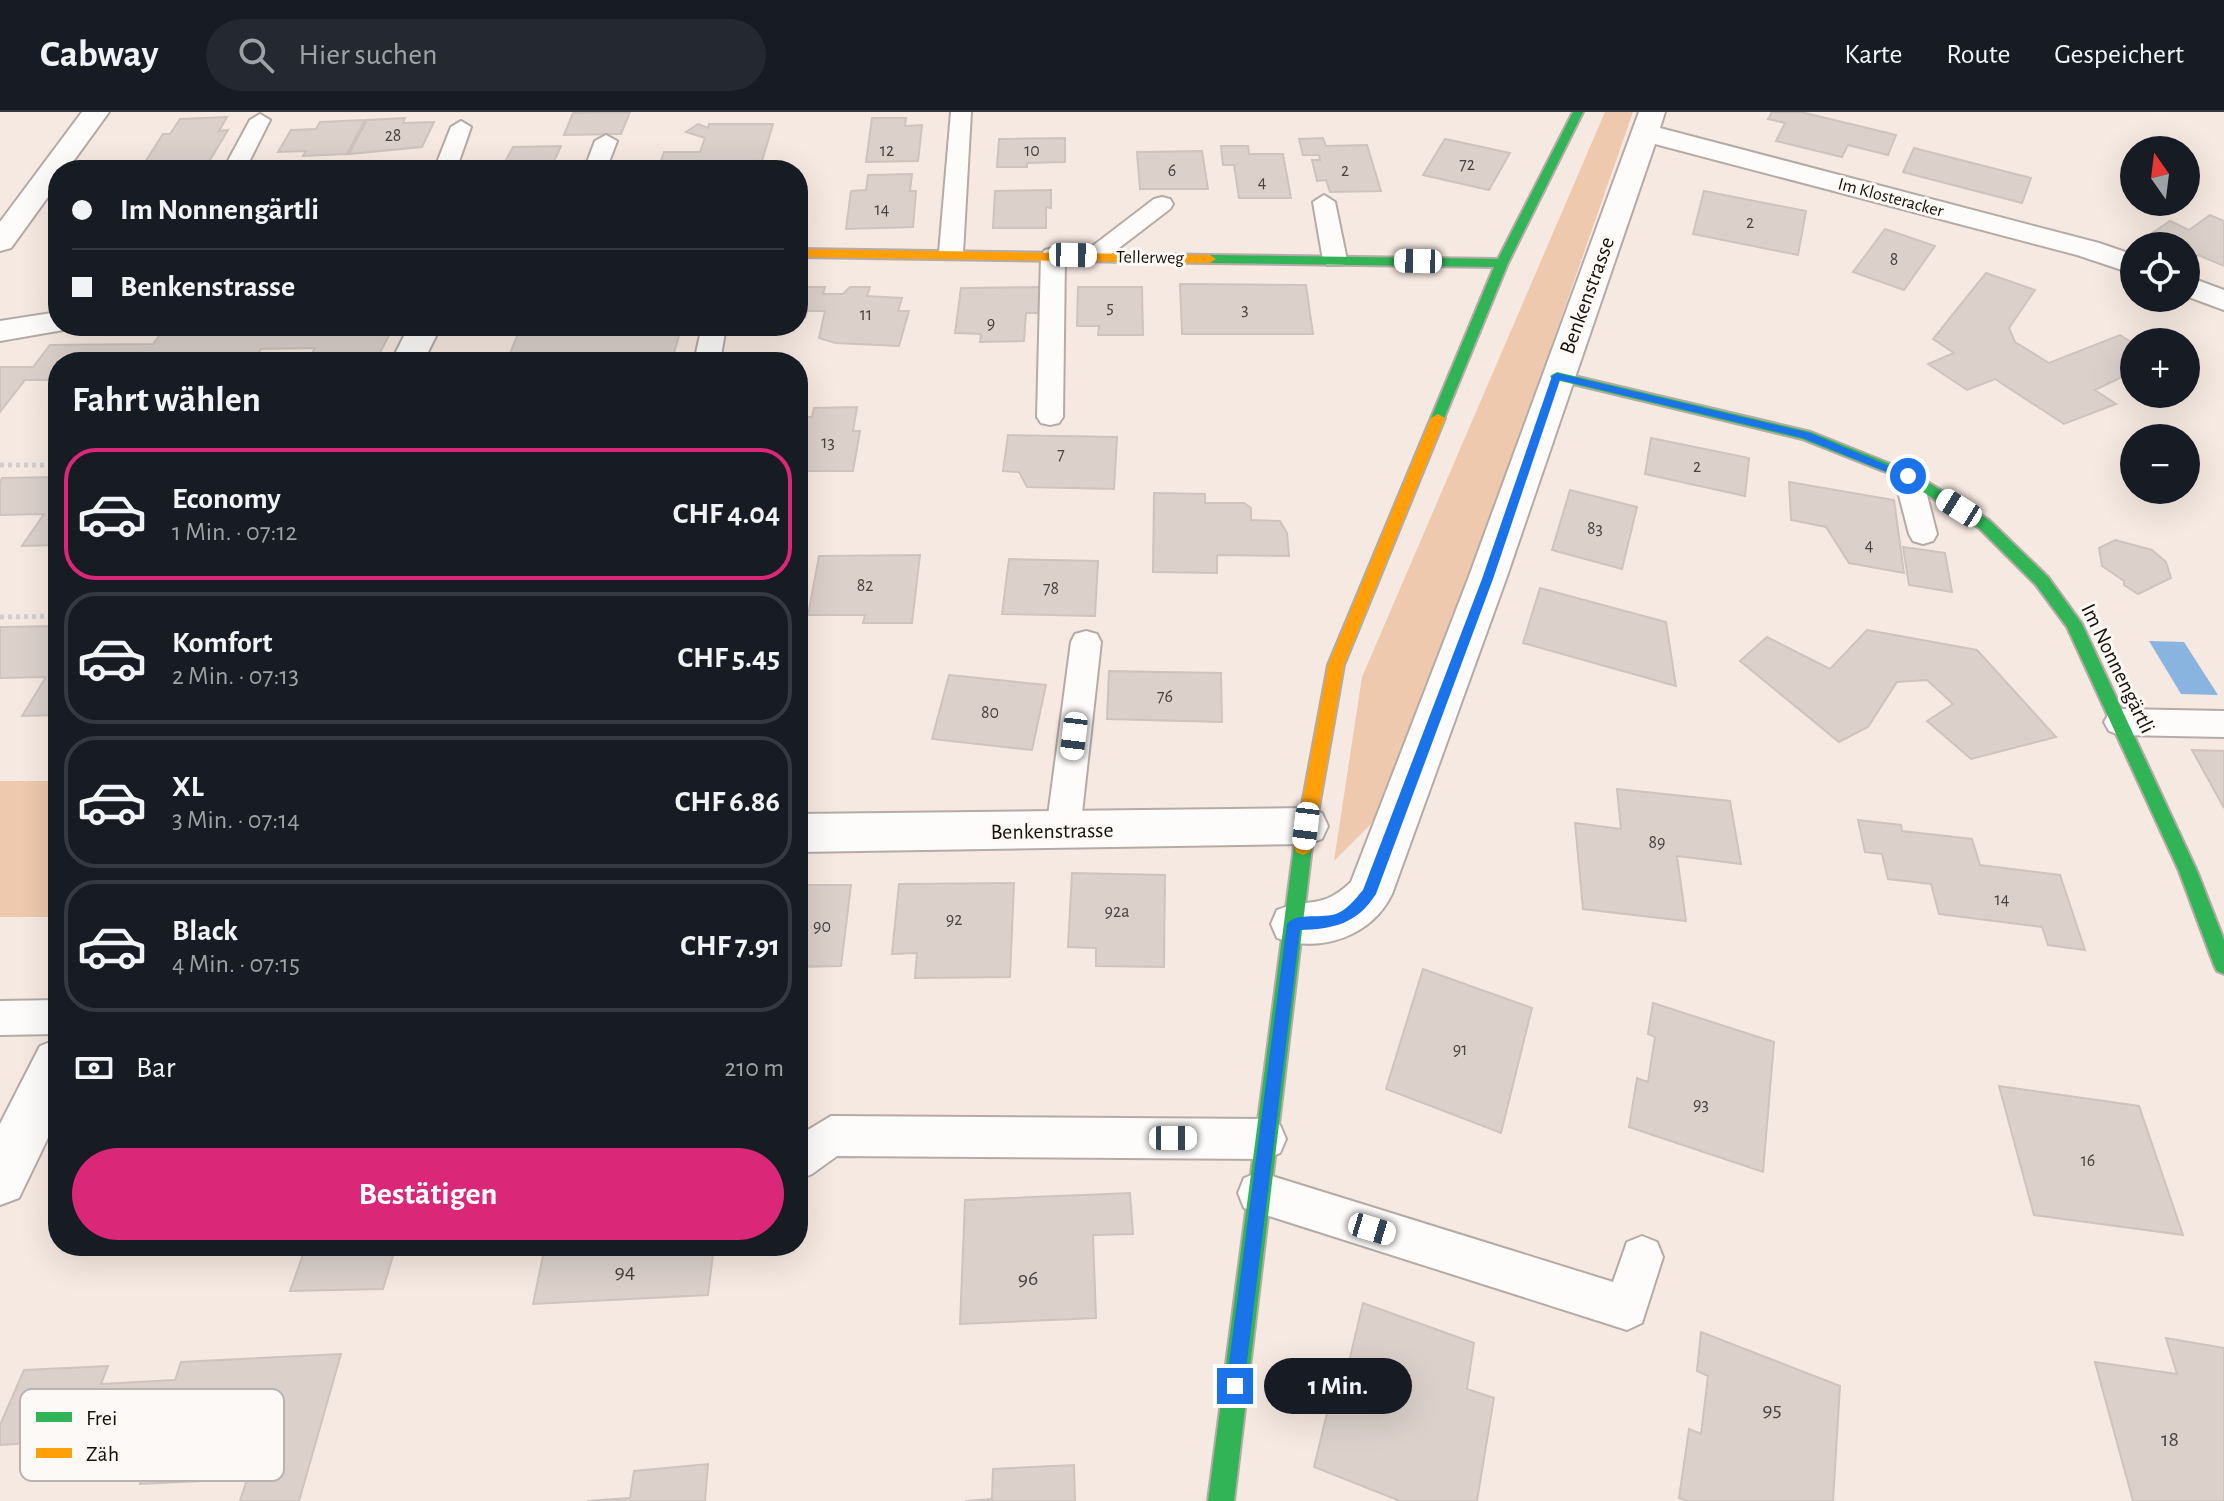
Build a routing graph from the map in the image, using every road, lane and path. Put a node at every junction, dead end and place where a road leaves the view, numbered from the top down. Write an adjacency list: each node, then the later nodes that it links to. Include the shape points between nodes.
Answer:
1 (96, 112): 8 (street)
2 (961, 112): 17 (lane)
3 (1578, 112): 22 (street)
4 (260, 120): 9 (lane)
5 (1649, 123): 21 (street, Im Klosteracker); 27 (street, Benkenstrasse)
6 (461, 127): 10 (lane)
7 (606, 141): 11 (lane)
8 (61, 160)
9 (239, 160)
10 (449, 160)
11 (599, 160)
12 (48, 177): 15 (street)
13 (1324, 202): 20 (lane)
14 (1162, 204): 19 (lane)
15 (0, 242)
16 (808, 253): 17 (street, Tellerweg)
17 (951, 253): 18 (street, Tellerweg)
18 (1053, 255): 19 (street, Tellerweg); 28 (lane)
19 (1094, 256): 20 (street, Tellerweg)
20 (1335, 260): 22 (street, Tellerweg)
21 (2120, 260)
22 (1502, 263): 38 (street, via 1336,665)
23 (2200, 291): 24 (street)
24 (2224, 301)
25 (48, 324): 26 (street)
26 (0, 331)
27 (1557, 376): 31 (street, Im Nonnengärtli, via 1806,435); 41 (street, Benkenstrasse, via 1369,894 1347,917)
28 (1050, 417)
29 (0, 465): 30 (path)
30 (48, 465)
31 (1908, 476): 32 (lane); 36 (street, Im Nonnengärtli, via 1984,524 2042,581 2074,624)
32 (1923, 534)
33 (48, 616): 34 (path)
34 (0, 617)
35 (1086, 642): 39 (lane)
36 (2120, 722): 37 (lane); 42 (street, Im Nonnengärtli)
37 (2224, 724)
38 (1306, 826): 39 (street, Benkenstrasse); 41 (street)
39 (1063, 831): 40 (street, Benkenstrasse)
40 (808, 833)
41 (1294, 924): 46 (street)
42 (2224, 965)
43 (48, 1017): 44 (lane)
44 (0, 1018)
45 (48, 1083): 48 (street)
46 (1266, 1139): 47 (lane, via 831,1136); 49 (street)
47 (808, 1153)
48 (0, 1179)
49 (1259, 1193): 50 (lane, via 1627,1308); 51 (street)
50 (1642, 1257)
51 (1221, 1501)

